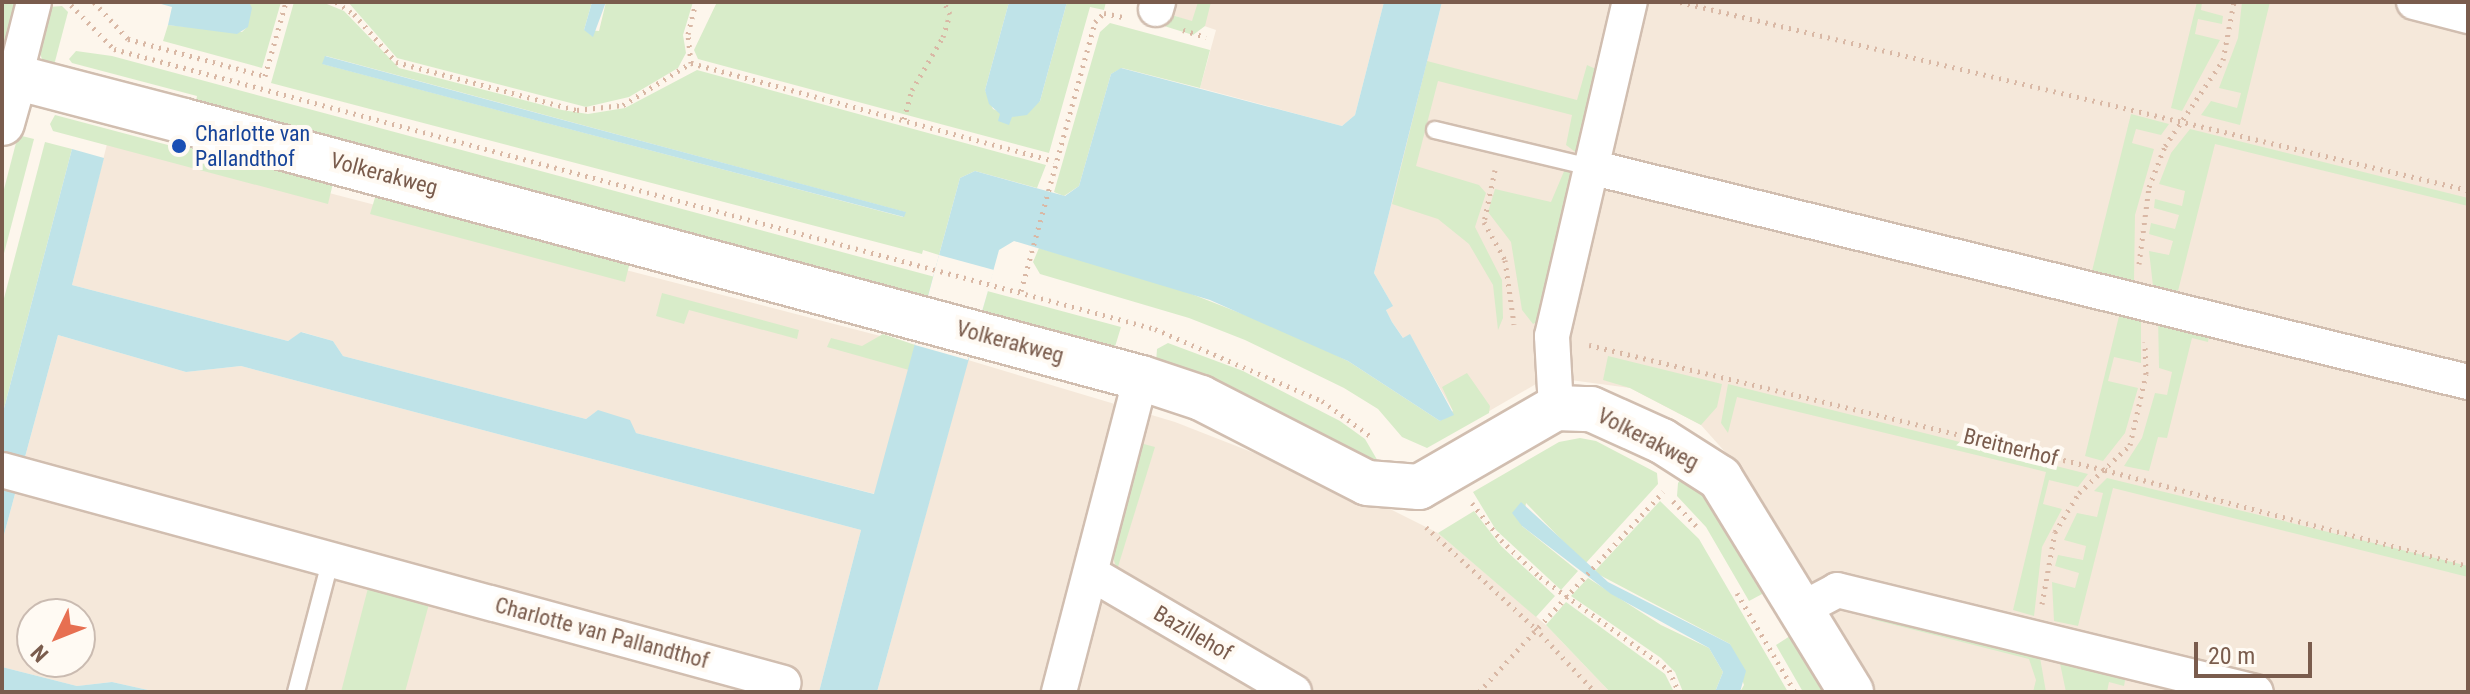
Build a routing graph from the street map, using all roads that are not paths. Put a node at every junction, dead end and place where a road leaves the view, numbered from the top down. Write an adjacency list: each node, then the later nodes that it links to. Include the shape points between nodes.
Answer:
1 (34, 2): 5 (street)
2 (1630, 2): 8 (street)
3 (2414, 2): 4 (street)
4 (2468, 16)
5 (15, 77): 6 (street); 9 (street, Volkerakweg)
6 (2, 123)
7 (1435, 130): 8 (lane)
8 (1590, 167): 10 (street); 11 (street, via 1552,336)
9 (1141, 378): 11 (street, Volkerakweg, via 1201,398 1367,483 1419,487); 14 (street)
10 (2468, 382)
11 (1556, 408): 15 (street, Volkerakweg, via 1591,409 1621,421 1720,478)
12 (14, 474): 13 (street, Charlotte van Pallandthof)
13 (331, 559): 16 (street, Charlotte van Pallandthof); 17 (lane)
14 (1092, 574): 18 (street); 19 (street, Bazillehof)
15 (1802, 609): 20 (street, Volkerakweg); 21 (street, via 1837,590)
16 (784, 683)
17 (296, 692)
18 (1059, 692)
19 (1294, 692)
20 (1851, 692)
21 (2256, 692)

